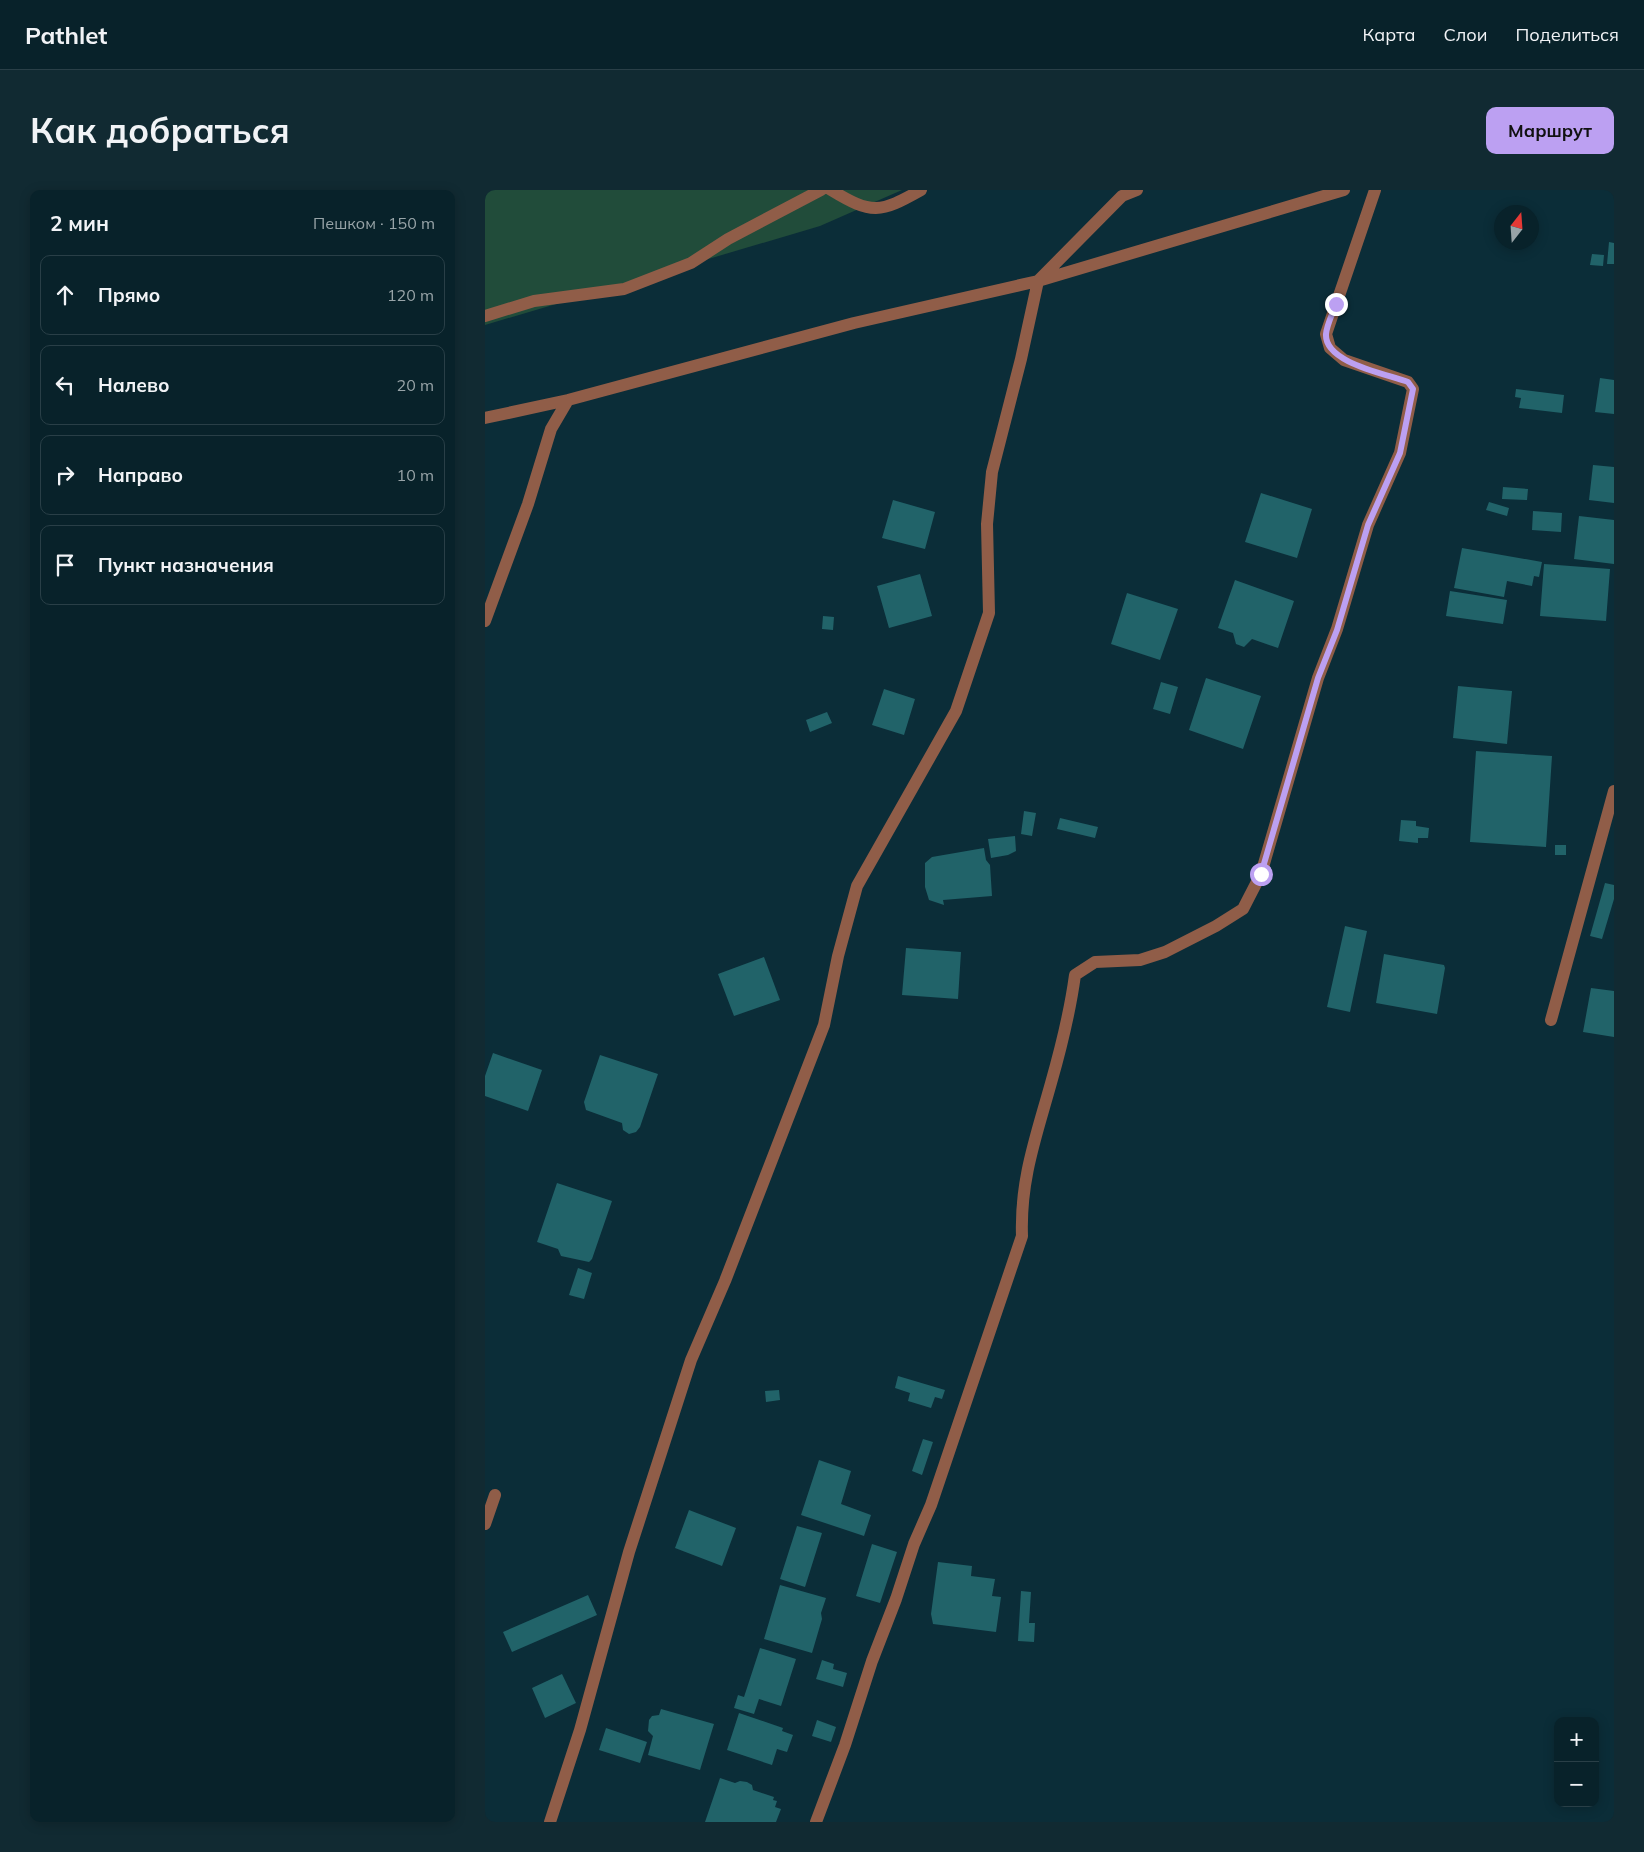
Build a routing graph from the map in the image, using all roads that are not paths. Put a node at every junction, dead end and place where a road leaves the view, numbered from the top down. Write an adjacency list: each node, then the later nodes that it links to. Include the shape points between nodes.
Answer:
1 (821, 190): 8 (street, via 691,262 624,289 534,302)
2 (831, 190): 3 (street, via 853,204 880,210)
3 (921, 190)
4 (1137, 190): 7 (street, via 1122,196)
5 (1375, 190): 17 (street, via 1326,334 1330,348 1344,360 1408,382 1413,389 1400,453 1368,525 1337,630 1318,678 1261,874 1243,909 1216,926 1165,952 1140,960 1095,962 1075,975 1068,1018 1030,1155 1021,1204 1022,1236 931,1505 871,1661 845,1745)
6 (1338, 191): 7 (street)
7 (1038, 281): 9 (street, via 854,323); 16 (street, via 992,472 987,524 989,612 956,712 857,886 823,1026 725,1281 691,1360 629,1552 581,1730)
8 (485, 316)
9 (568, 400): 10 (street); 11 (street, via 551,429 528,504)
10 (485, 418)
11 (485, 621)
12 (1614, 791): 13 (street)
13 (1551, 1020)
14 (495, 1495): 15 (street)
15 (485, 1524)
16 (550, 1822)
17 (816, 1822)

